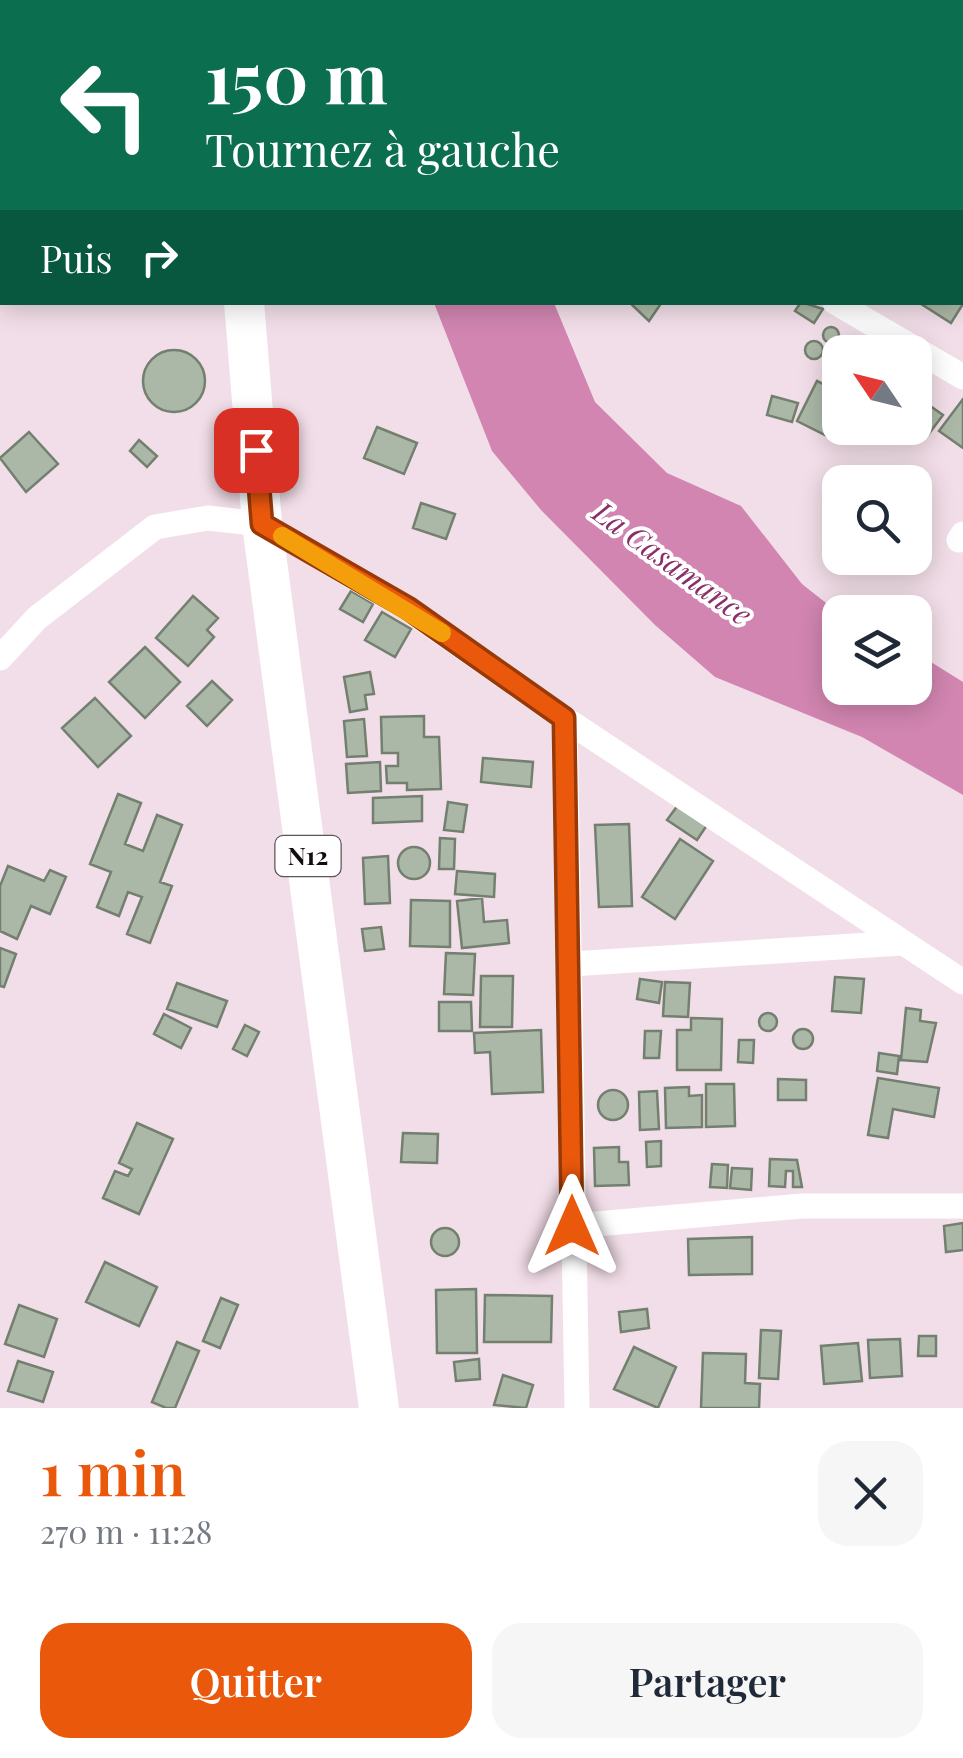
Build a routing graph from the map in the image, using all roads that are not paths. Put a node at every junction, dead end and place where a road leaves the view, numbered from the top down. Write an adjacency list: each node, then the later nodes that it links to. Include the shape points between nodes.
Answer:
1 (244, 305): 4 (main road, N12)
2 (840, 305): 3 (street)
3 (963, 378)
4 (262, 524): 5 (street, via 208,518 155,527 37,618); 6 (street, via 408,608); 12 (main road, N12)
5 (0, 658)
6 (564, 718): 7 (street); 8 (street)
7 (902, 943): 8 (street); 9 (street)
8 (571, 964): 11 (street)
9 (963, 982)
10 (963, 1206): 11 (street, via 802,1206)
11 (572, 1226): 13 (street)
12 (379, 1408)
13 (576, 1408)

